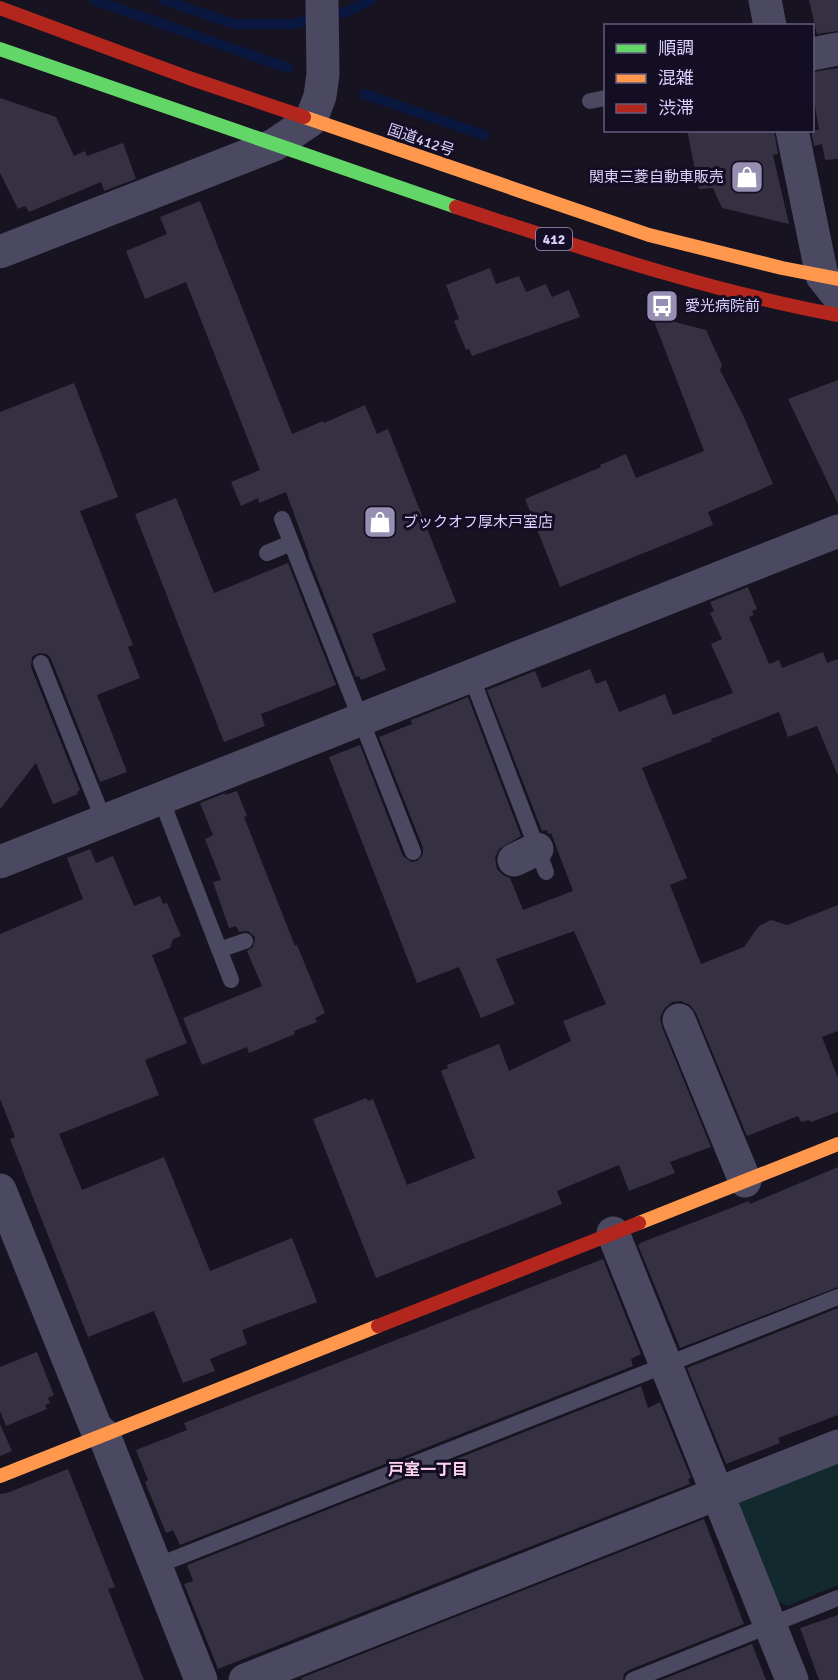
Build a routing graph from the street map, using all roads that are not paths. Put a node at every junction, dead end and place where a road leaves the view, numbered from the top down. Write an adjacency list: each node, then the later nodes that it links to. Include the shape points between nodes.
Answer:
1 (322, 0): 8 (street, via 322,87)
2 (765, 0): 4 (street)
3 (0, 8): 8 (main road, 国道412号 / 412)
4 (770, 24)
5 (0, 49): 10 (main road, 412)
6 (838, 49): 7 (street)
7 (814, 54)
8 (311, 120): 10 (street); 12 (main road, 国道412号 / 412, via 649,235)
9 (793, 132): 12 (street)
10 (274, 145): 11 (street); 13 (main road, 412, via 624,261 773,303)
11 (0, 252)
12 (833, 284)
13 (838, 315)
14 (282, 519): 16 (lane)
15 (838, 531): 19 (street)
16 (291, 543): 17 (lane); 20 (lane)
17 (267, 554)
18 (41, 663): 22 (lane)
19 (471, 676): 20 (street); 24 (lane)
20 (361, 719): 21 (street); 23 (lane)
21 (161, 799): 22 (street); 27 (lane)
22 (104, 821): 25 (street)
23 (413, 852)
24 (532, 861)
25 (0, 862)
26 (245, 941): 27 (lane)
27 (219, 950): 28 (lane)
28 (231, 980)
29 (679, 1020): 31 (street)
30 (838, 1144): 31 (main road)
31 (745, 1181): 33 (main road)
32 (0, 1190): 36 (street, via 96,1428)
33 (614, 1233): 35 (street); 36 (main road)
34 (838, 1297): 35 (lane)
35 (666, 1365): 39 (street); 40 (lane)
36 (104, 1435): 38 (main road); 40 (street)
37 (838, 1446): 39 (street)
38 (0, 1476)
39 (717, 1494): 42 (street); 44 (street)
40 (156, 1566): 43 (street)
41 (838, 1598): 42 (lane)
42 (770, 1625): 45 (lane); 46 (street)
43 (201, 1680)
44 (245, 1680)
45 (633, 1680)
46 (792, 1680)

